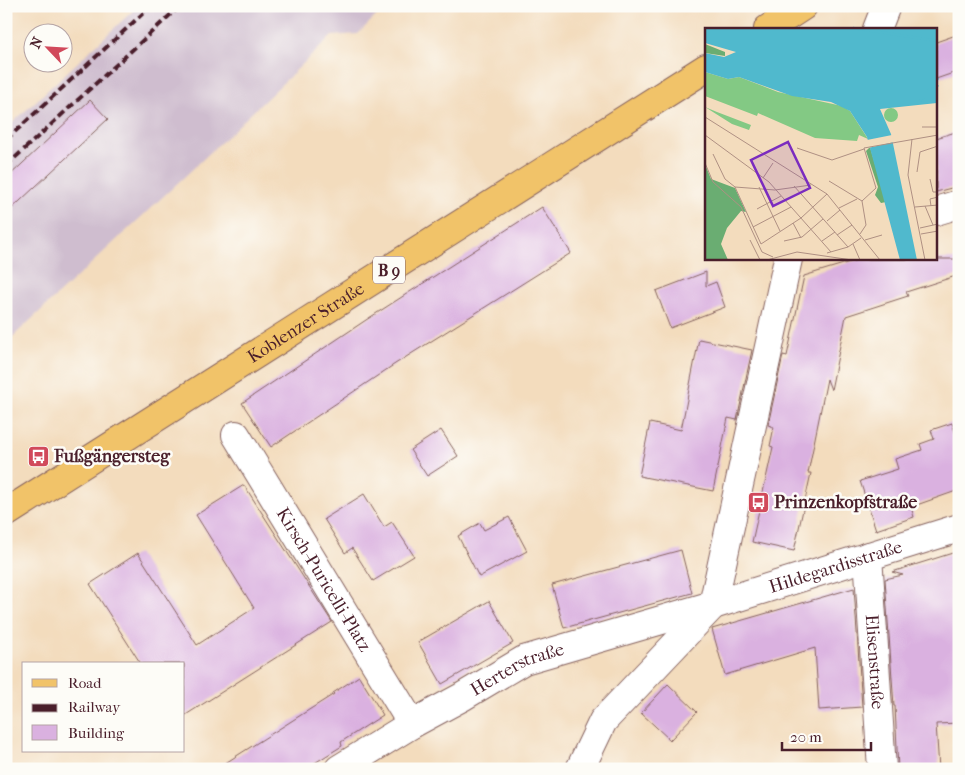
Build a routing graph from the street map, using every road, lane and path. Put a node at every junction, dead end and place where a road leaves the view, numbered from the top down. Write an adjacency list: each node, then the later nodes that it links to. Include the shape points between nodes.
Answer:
1 (803, 6): 3 (main road)
2 (886, 6): 4 (street)
3 (770, 28)
4 (877, 28)
5 (705, 69): 10 (main road, Koblenzer Straße / B 9)
6 (959, 204): 7 (street)
7 (938, 209)
8 (788, 260): 13 (street)
9 (236, 435): 14 (street, Kirsch-Puricelli-Platz)
10 (6, 513)
11 (959, 528): 12 (street, Hildegardisstraße)
12 (868, 556): 13 (street, Hildegardisstraße); 17 (street, Elisenstraße)
13 (713, 605): 14 (street, Herterstraße, via 524,660); 16 (street, via 603,721)
14 (412, 724): 15 (street, Herterstraße)
15 (339, 769)
16 (580, 769)
17 (882, 769)

